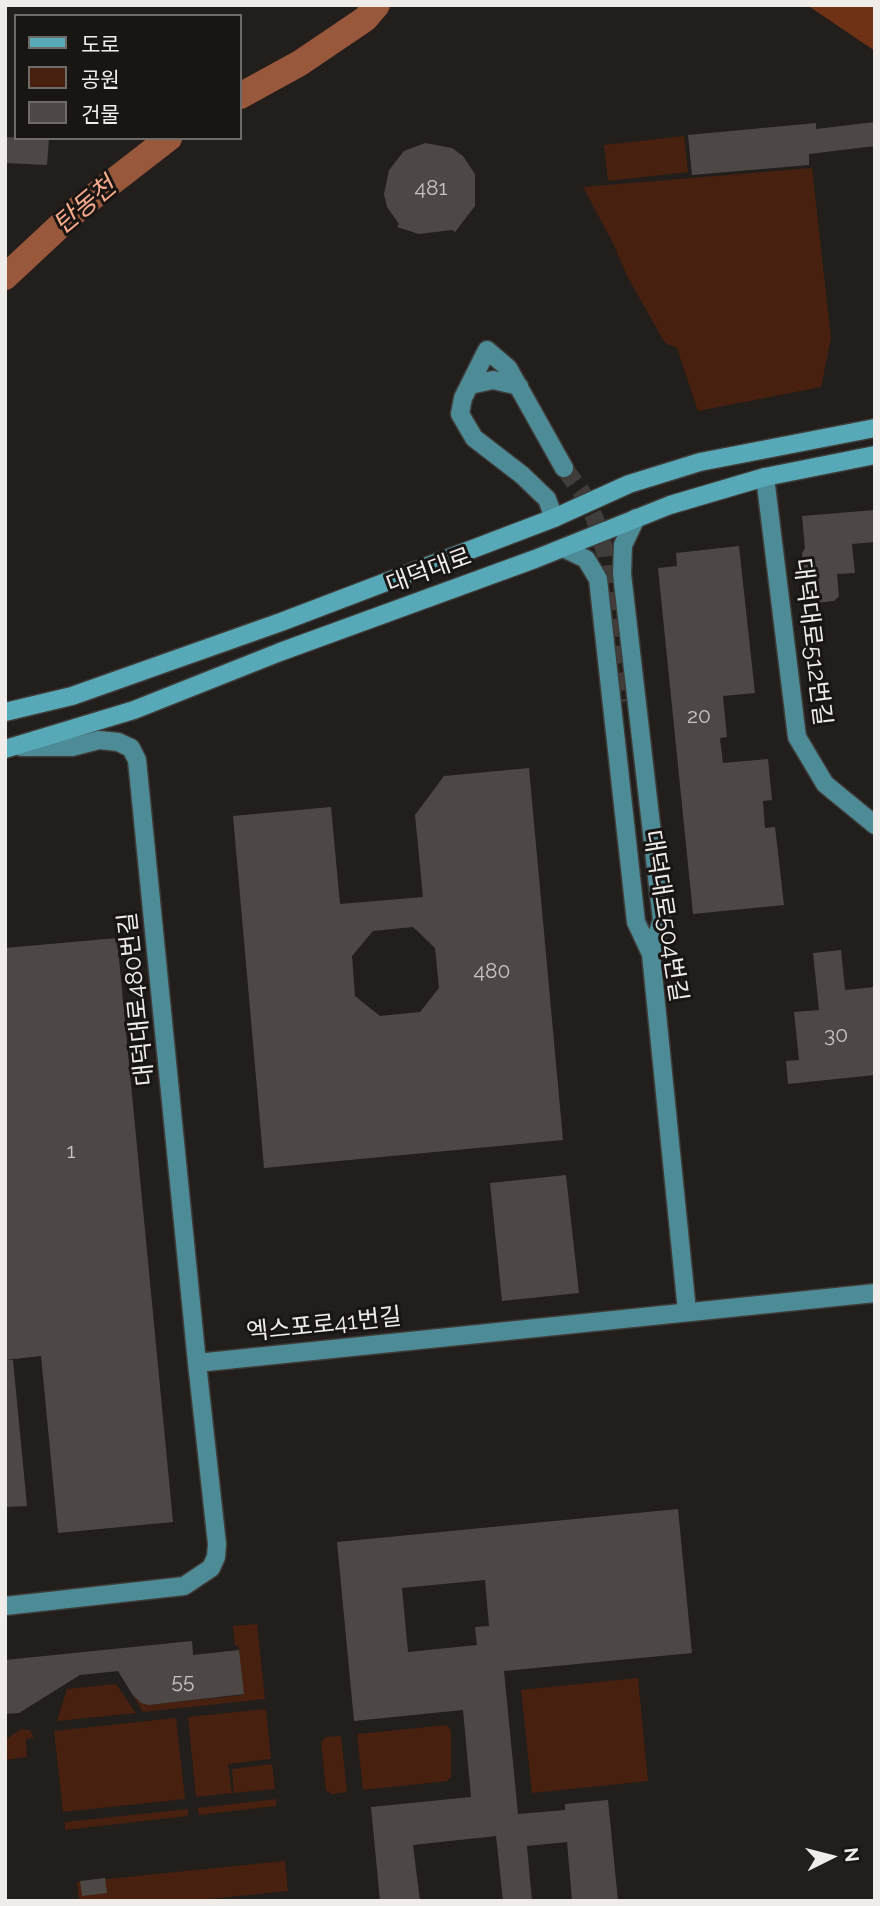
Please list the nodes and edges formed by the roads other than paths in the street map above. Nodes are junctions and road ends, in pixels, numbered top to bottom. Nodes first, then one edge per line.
1 (470, 385) junction
2 (519, 386) junction
3 (875, 428) edge
4 (875, 455) edge
5 (564, 468) tunnel mouth
6 (765, 477) junction
7 (554, 517) junction
8 (636, 518) junction
9 (563, 548) junction
10 (636, 685) junction
11 (616, 698) junction
12 (5, 712) edge
13 (11, 748) edge
14 (875, 825) edge
15 (651, 954) junction
16 (875, 1293) edge
17 (687, 1311) junction
18 (197, 1363) junction
19 (5, 1606) edge

1 - 2 street
1 - 2 street
1 - 7 street
2 - 5 street
3 - 7 main road, 대덕대로
4 - 6 main road, 대덕대로
6 - 8 main road, 대덕대로
6 - 14 street, 대덕대로512번길
7 - 12 main road, 대덕대로
8 - 9 main road, 대덕대로
8 - 10 street
9 - 11 street
9 - 13 main road, 대덕대로
10 - 11 street
10 - 15 street
11 - 15 street, 대덕대로504번길
13 - 18 street, 대덕대로480번길
15 - 17 street, 대덕대로504번길
16 - 17 street, 엑스포로41번길
17 - 18 street, 엑스포로41번길
18 - 19 street

